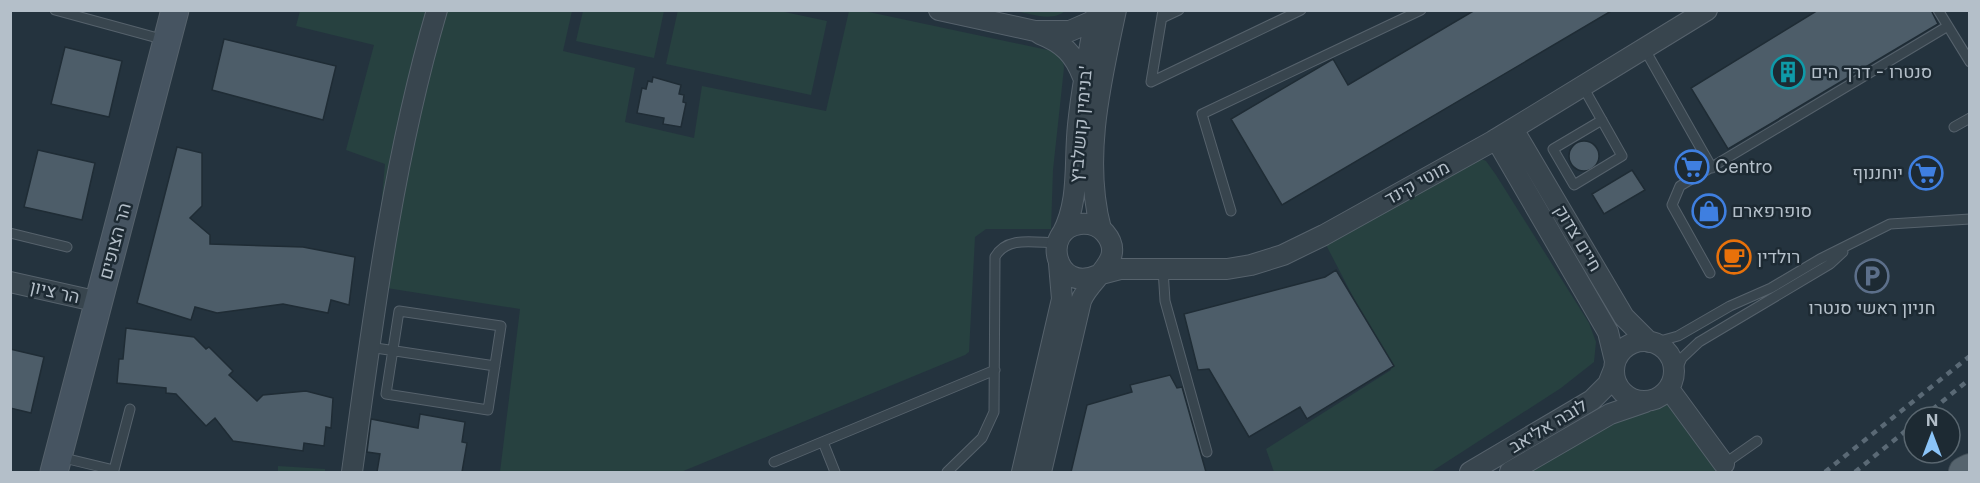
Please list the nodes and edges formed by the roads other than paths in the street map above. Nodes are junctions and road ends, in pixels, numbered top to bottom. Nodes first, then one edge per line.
1 (55, 10) edge
2 (175, 10) edge
3 (437, 10) edge
4 (939, 10) edge
5 (1116, 10) edge
6 (1179, 10) edge
7 (1301, 10) edge
8 (1421, 10) edge
9 (1707, 10) edge
10 (1938, 10) edge
11 (1163, 14) edge
12 (1096, 15) edge
13 (1948, 26) junction
14 (1035, 32) junction
15 (167, 40) junction
16 (1644, 48) junction
17 (1970, 62) edge
18 (1083, 77) junction
19 (1582, 85) junction
20 (1970, 118) edge
21 (1602, 120) junction
22 (1954, 127) dead end
23 (1513, 129) junction
24 (1496, 139) junction
25 (1712, 168) junction
26 (1231, 211) dead end
27 (1970, 219) edge
28 (1101, 229) junction
29 (10, 233) edge
30 (1060, 239) junction
31 (1852, 245) junction
32 (67, 247) dead end
33 (1059, 264) junction
34 (1163, 269) junction
35 (1710, 273) dead end
36 (1100, 274) junction
37 (10, 282) edge
38 (99, 302) junction
39 (1651, 342) junction
40 (369, 346) junction
41 (393, 350) junction
42 (1614, 365) junction
43 (495, 366) junction
44 (995, 370) junction
45 (1671, 383) junction
46 (1649, 401) junction
47 (130, 409) dead end
48 (1757, 441) dead end
49 (823, 442) junction
50 (1206, 452) dead end
51 (774, 462) dead end
52 (57, 464) edge
53 (1724, 464) joint
54 (352, 472) edge
55 (835, 472) edge
56 (947, 472) edge
57 (1022, 472) edge
58 (1041, 472) edge
59 (1470, 472) edge
60 (1510, 472) edge

1 - 15 lane
2 - 15 street, הר הצופים
3 - 40 street
4 - 14 street
5 - 28 street, בנימין קושלביץ'
6 - 11 lane
7 - 11 lane
8 - 26 lane
9 - 16 street, מוטי קינד
10 - 13 lane
12 - 14 street
12 - 18 street, בנימין קושלביץ'
13 - 17 lane
13 - 25 lane
14 - 18 street
15 - 38 street, הר הצופים
16 - 19 street, מוטי קינד
16 - 25 lane
18 - 30 street, בנימין קושלביץ'
19 - 21 lane
19 - 23 street, מוטי קינד
20 - 22 lane
21 - 21 lane
23 - 24 street, מוטי קינד
23 - 39 street, חיים צדוק
24 - 34 street, מוטי קינד
24 - 42 street, חיים צדוק
25 - 35 lane
27 - 31 lane
28 - 30 street
28 - 36 street
29 - 32 lane
30 - 33 street
30 - 44 lane
31 - 39 lane
31 - 45 lane
33 - 36 street
33 - 57 street
34 - 36 street, מוטי קינד
34 - 50 lane
36 - 58 street
37 - 38 street, הר ציון
38 - 52 street, הר הצופים
39 - 42 street
39 - 45 street
40 - 41 lane
40 - 54 street
41 - 43 lane
41 - 43 lane
41 - 43 lane
42 - 46 street
42 - 59 street, לובה אליאב
44 - 49 lane
44 - 56 lane
45 - 46 street
45 - 53 street
46 - 60 street, לובה אליאב
47 - 52 lane
48 - 53 lane
49 - 51 lane
49 - 55 lane

